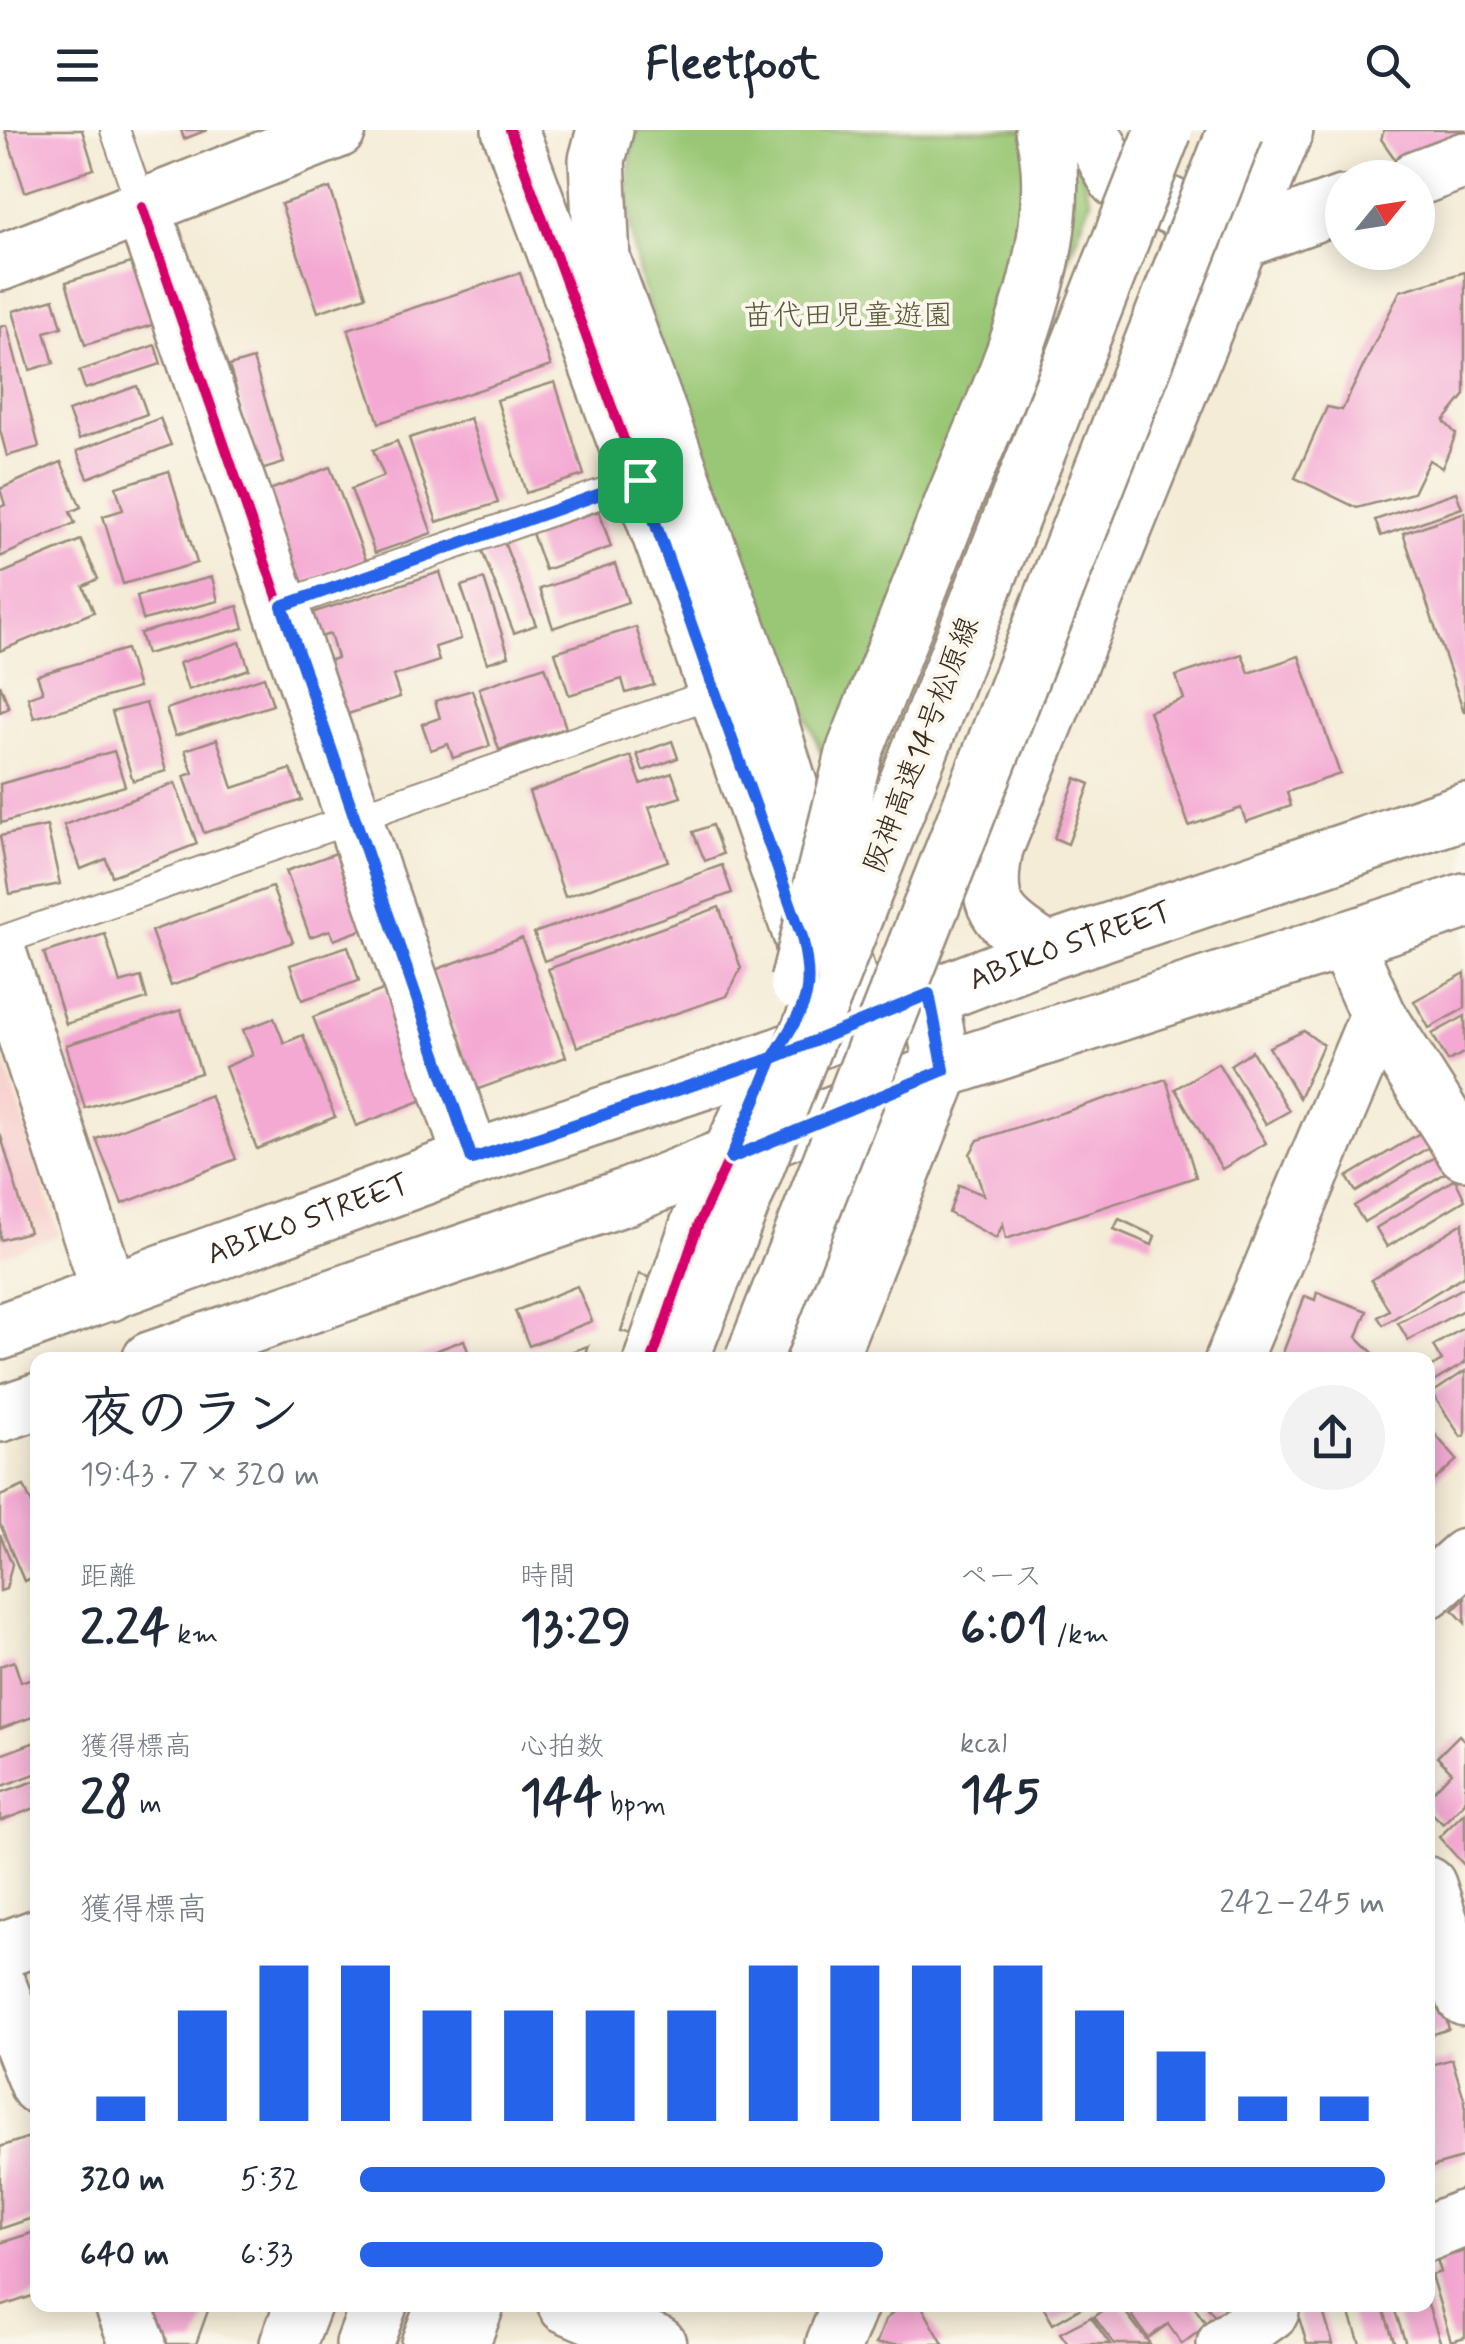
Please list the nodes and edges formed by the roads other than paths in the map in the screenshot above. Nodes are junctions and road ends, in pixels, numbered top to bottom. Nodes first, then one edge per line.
1 (116, 130) edge
2 (338, 130) edge
3 (510, 130) edge
4 (605, 130) edge
5 (1043, 130) edge
6 (1090, 130) edge
7 (1136, 130) edge
8 (1164, 130) edge
9 (1236, 130) edge
10 (1285, 130) edge
11 (1465, 160) edge
12 (1435, 171) edge
13 (1117, 180) junction
14 (142, 207) junction
15 (1325, 210) edge
16 (1242, 240) junction
17 (0, 263) edge
18 (640, 480) junction
19 (282, 606) junction
20 (738, 687) junction
21 (1465, 811) edge
22 (355, 817) junction
23 (1465, 901) edge
24 (0, 941) edge
25 (1346, 943) junction
26 (1048, 952) junction
27 (0, 958) edge
28 (929, 994) junction
29 (1378, 1015) junction
30 (862, 1022) junction
31 (773, 1058) junction
32 (944, 1070) junction
33 (893, 1092) junction
34 (1465, 1152) edge
35 (472, 1159) junction
36 (739, 1173) junction
37 (110, 1293) junction
38 (0, 1332) edge
39 (175, 1352) edge
40 (655, 1352) edge
41 (683, 1352) edge
42 (756, 1352) edge
43 (802, 1352) edge
44 (831, 1352) edge
45 (1236, 1352) edge
46 (30, 1403) edge
47 (0, 1414) edge
48 (1465, 1557) edge
49 (1435, 1584) edge
50 (30, 1940) edge
51 (0, 1950) edge
52 (0, 1990) edge
53 (30, 2066) edge
54 (1465, 2218) edge
55 (1435, 2229) edge
56 (126, 2312) edge
57 (275, 2312) edge
58 (301, 2312) edge
59 (377, 2312) edge
60 (441, 2312) edge
61 (473, 2312) edge
62 (583, 2312) edge
63 (847, 2312) edge
64 (1274, 2320) edge
65 (138, 2344) edge
66 (263, 2344) edge
67 (288, 2344) edge
68 (364, 2344) edge
69 (429, 2344) edge
70 (461, 2344) edge
71 (658, 2344) edge
72 (834, 2344) edge
73 (1225, 2344) edge

1 - 14 lane
2 - 14 main road
3 - 18 main road
4 - 20 main road
5 - 36 main road, bridge
6 - 13 main road
7 - 13 main road
8 - 36 main road, 阪神高速14号松原線, bridge
9 - 42 main road, bridge
10 - 16 main road
11 - 12 main road
13 - 16 main road
14 - 17 main road
14 - 19 main road
15 - 16 main road
16 - 26 main road
18 - 19 lane
18 - 20 main road
19 - 22 main road
20 - 22 lane
20 - 30 main road
20 - 31 main road
21 - 26 main road, ABIKO STREET
22 - 24 lane
22 - 35 main road
23 - 25 main road
25 - 29 main road
25 - 32 main road
26 - 28 main road, ABIKO STREET
27 - 37 main road
28 - 30 main road, ABIKO STREET
28 - 32 main road
29 - 34 main road
29 - 45 main road
30 - 31 main road, ABIKO STREET
31 - 35 main road, ABIKO STREET
31 - 36 main road
32 - 33 main road
32 - 44 main road
33 - 36 main road
33 - 43 main road
35 - 37 main road, ABIKO STREET
36 - 39 main road
36 - 40 main road
36 - 41 main road, 阪神高速14号松原線, bridge
37 - 38 main road, ABIKO STREET
46 - 47 main road
48 - 49 main road
50 - 51 main road
52 - 53 main road
54 - 55 main road
56 - 65 main road
57 - 66 main road
58 - 67 main road
59 - 68 main road
60 - 69 main road
61 - 70 main road
62 - 71 main road
63 - 72 main road
64 - 73 main road

